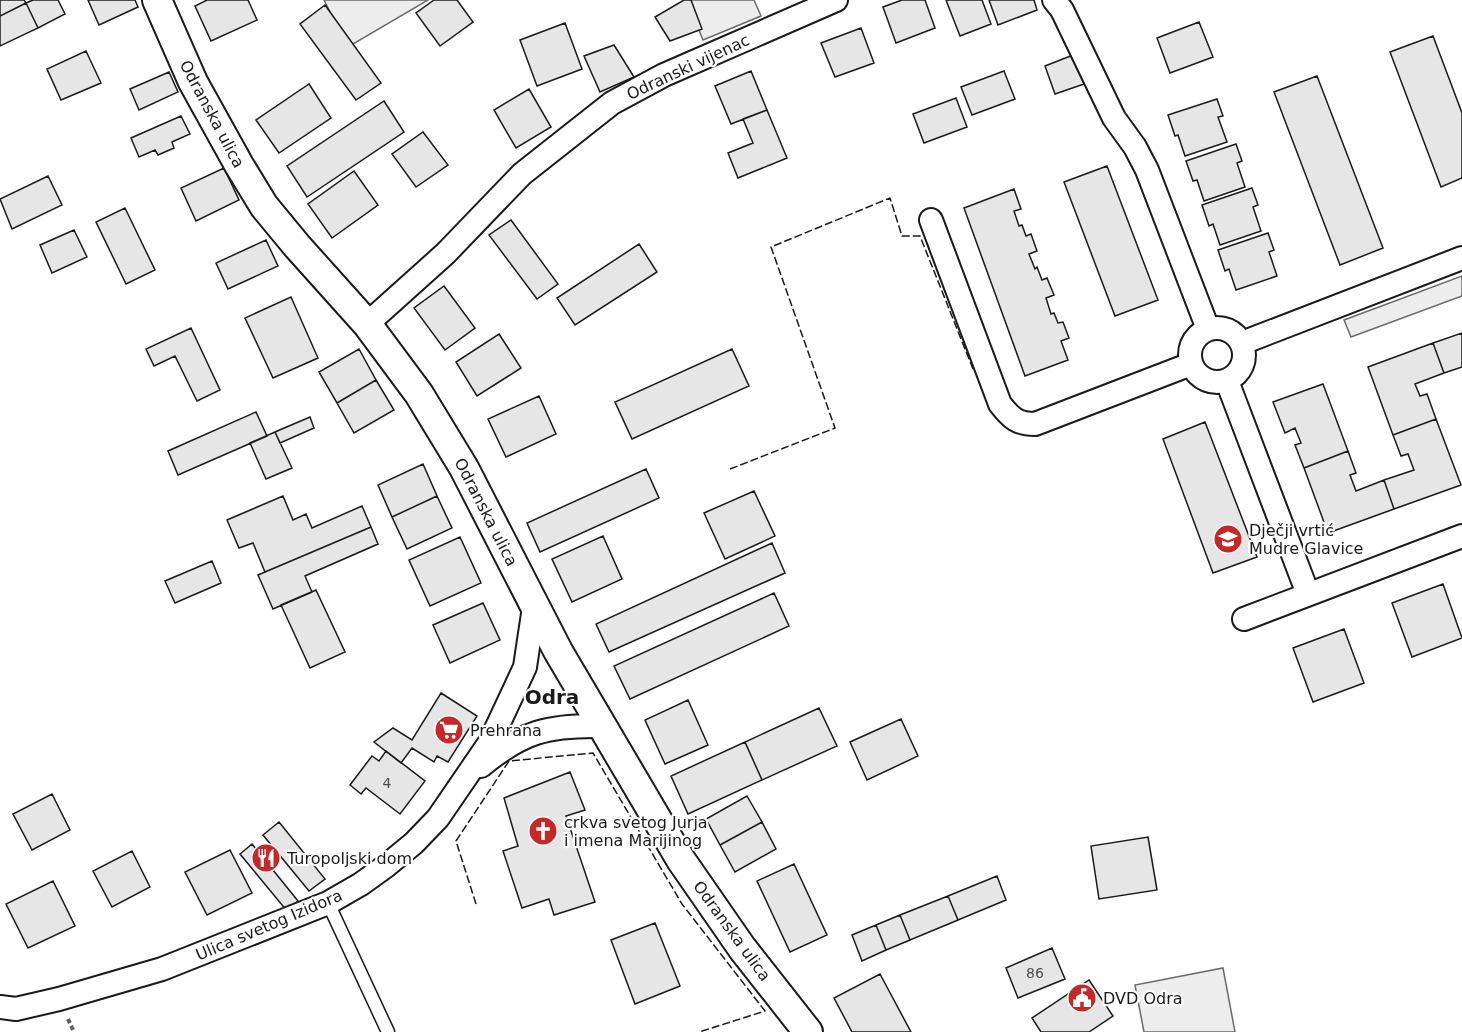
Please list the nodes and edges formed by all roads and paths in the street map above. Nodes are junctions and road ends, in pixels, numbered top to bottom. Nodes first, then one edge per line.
1 (157, 0) edge
2 (836, 0) edge
3 (1054, 0) edge
4 (931, 220) dead end
5 (1462, 258) edge
6 (367, 324) junction
7 (1208, 329) junction
8 (1242, 343) junction
9 (1191, 364) junction
10 (1227, 381) junction
11 (1462, 536) edge
12 (1308, 594) junction
13 (534, 607) junction
14 (1244, 619) dead end
15 (601, 726) junction
16 (468, 776) junction
17 (328, 903) junction
18 (5, 1012) edge
19 (388, 1032) edge
20 (808, 1032) edge

1 - 6 street, Odranska ulica
2 - 6 street, Odranski vijenac
3 - 7 street
4 - 9 street
5 - 8 street
6 - 13 street, Odranska ulica
7 - 8 street
7 - 9 street
8 - 10 street
9 - 10 street
10 - 12 street
11 - 12 street
12 - 14 street
13 - 15 street, Odranska ulica
13 - 16 street, Ulica svetog Izidora
15 - 16 street
15 - 20 street, Odranska ulica
16 - 17 street, Ulica svetog Izidora
17 - 18 street, Ulica svetog Izidora
17 - 19 lane

